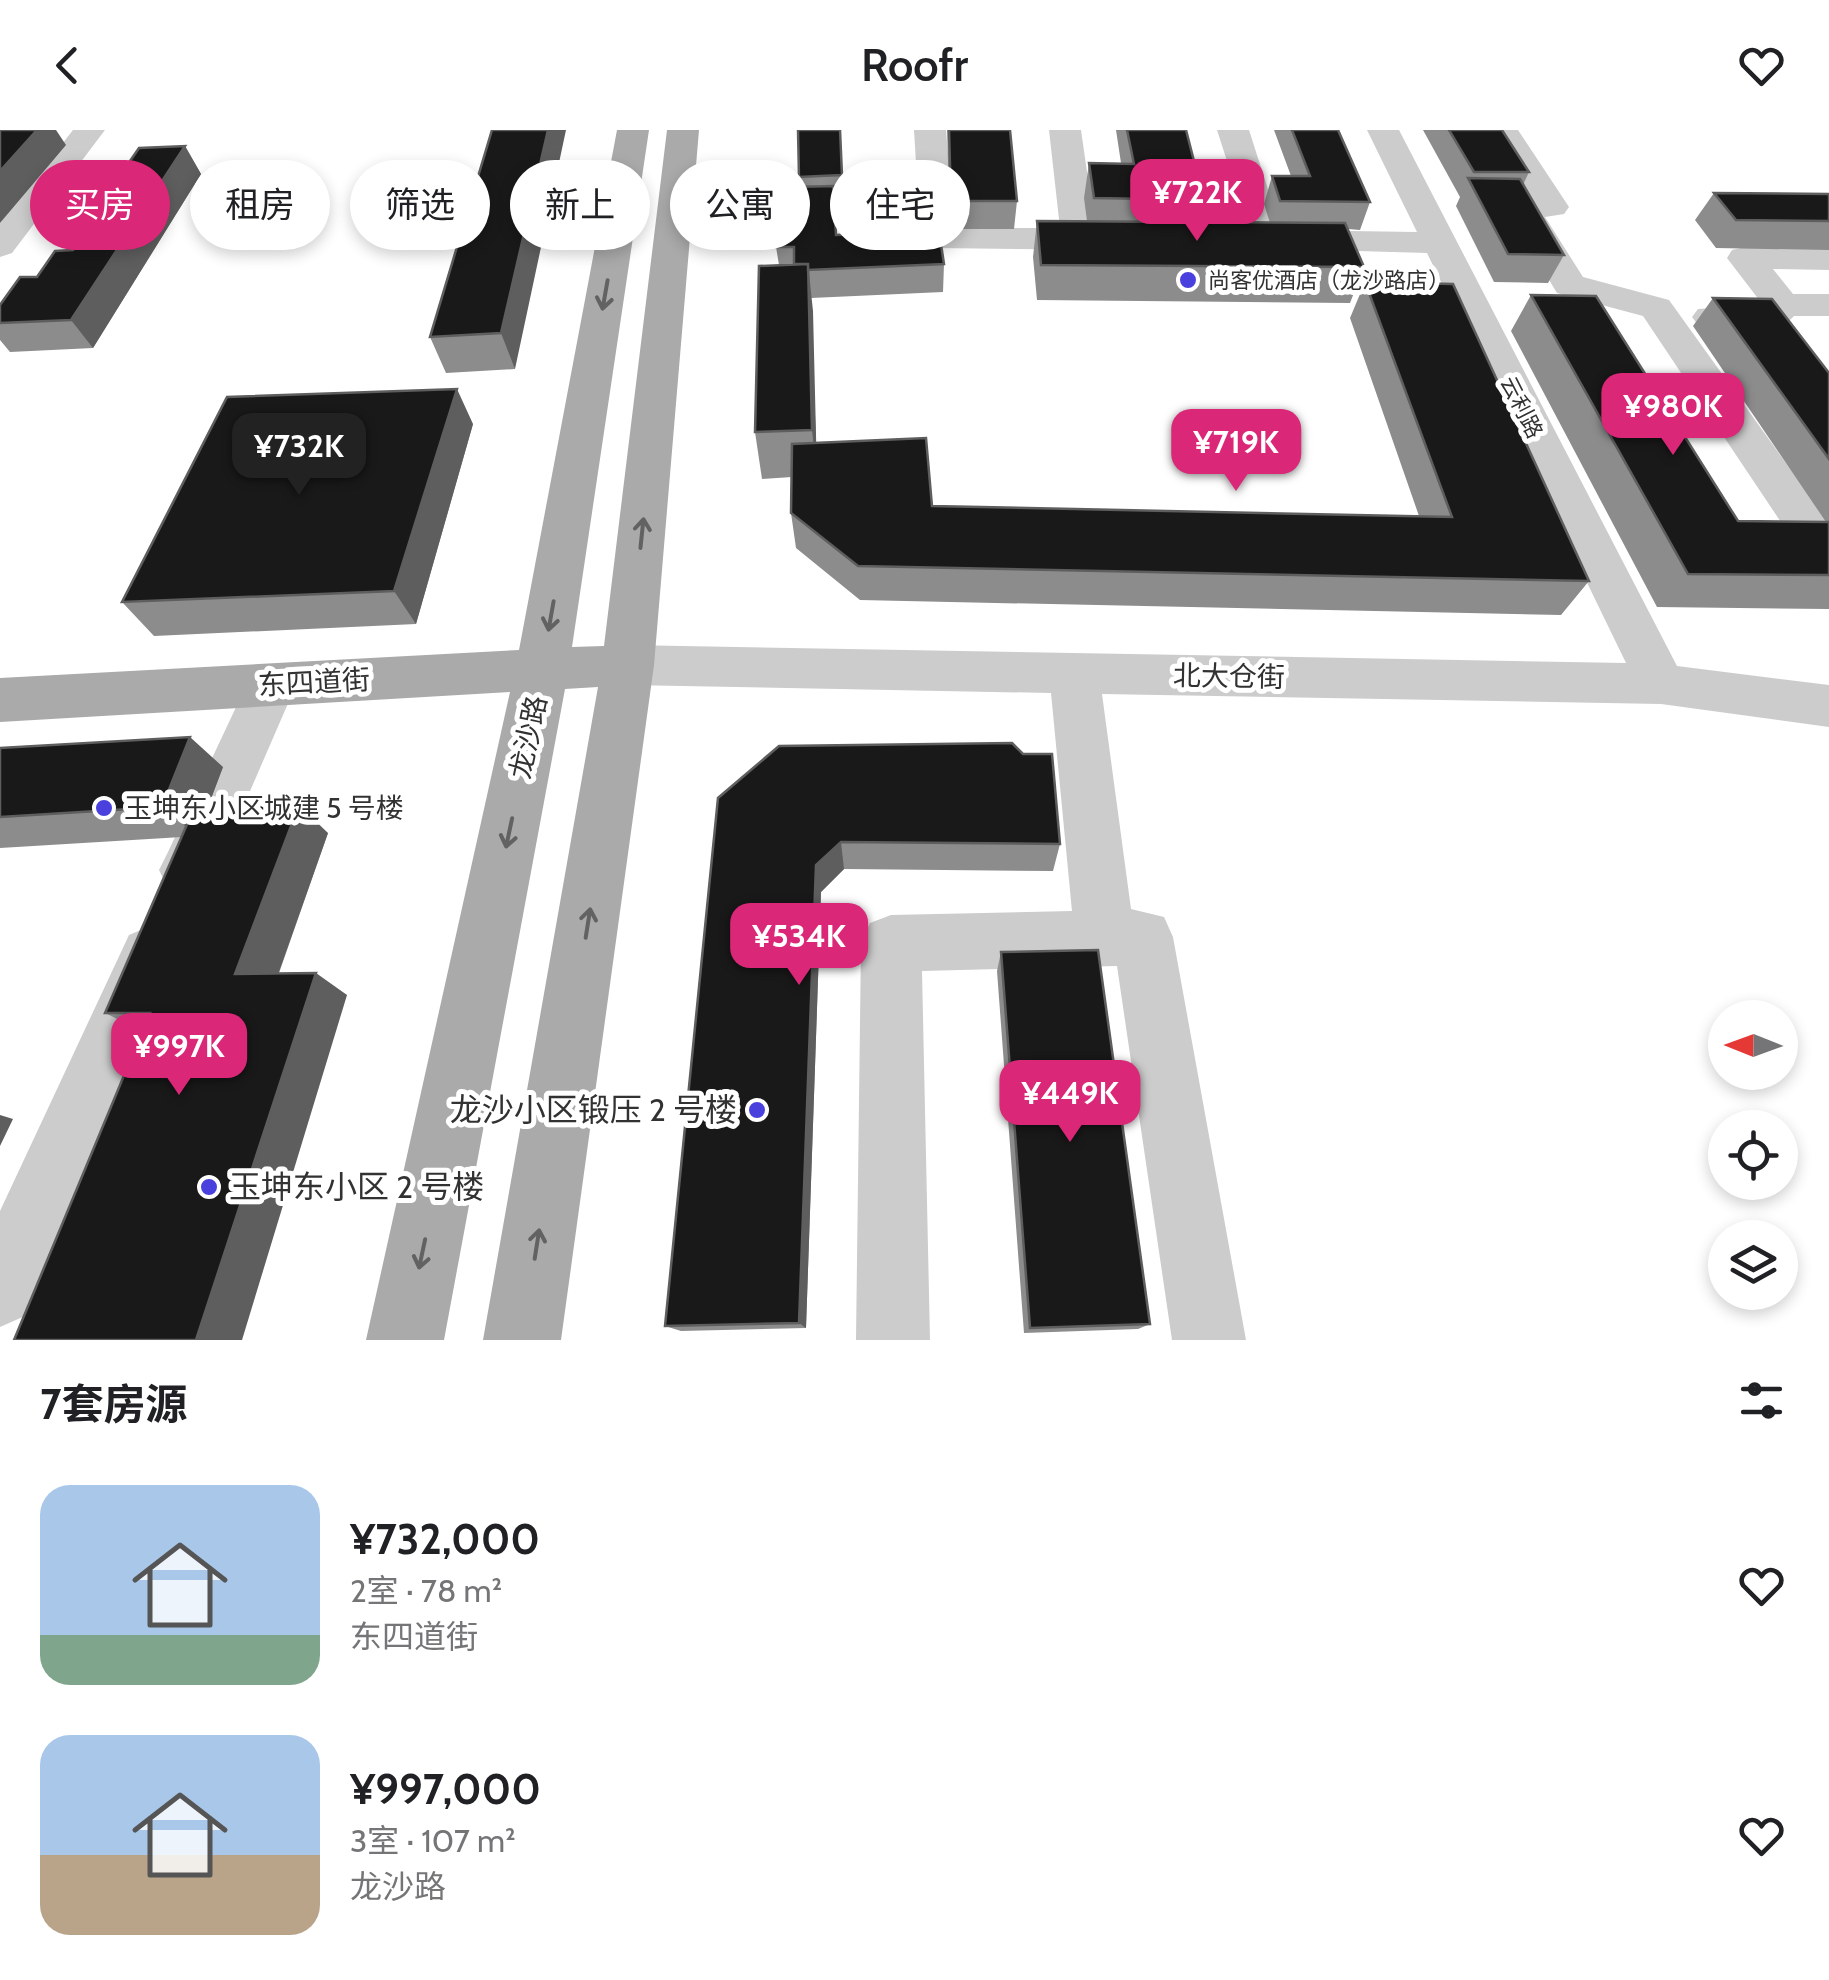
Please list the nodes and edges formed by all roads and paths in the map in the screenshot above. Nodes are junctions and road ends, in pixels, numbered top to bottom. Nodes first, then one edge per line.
1 (90, 130) edge
2 (633, 130) edge
3 (683, 130) edge
4 (930, 130) edge
5 (1066, 130) edge
6 (1232, 130) edge
7 (1383, 130) edge
8 (1502, 130) edge
9 (680, 160) edge
10 (932, 160) edge
11 (970, 238) edge
12 (1079, 239) junction
13 (1135, 240) edge
14 (1229, 241) edge
15 (1267, 241) junction
16 (1440, 243) junction
17 (0, 246) edge
18 (671, 250) edge
19 (1829, 259) edge
20 (1829, 306) edge
21 (1662, 317) junction
22 (1775, 323) junction
23 (1826, 548) edge
24 (628, 665) junction
25 (542, 669) junction
26 (1074, 673) junction
27 (271, 684) junction
28 (1661, 684) junction
29 (0, 700) edge
30 (1829, 706) edge
31 (1105, 938) junction
32 (0, 1291) edge
33 (404, 1340) edge
34 (522, 1340) edge
35 (893, 1340) edge
36 (1209, 1340) edge

1 - 17 street
2 -> 25 main road, 龙沙路
3 - 9 main road
4 - 10 street
5 - 12 street
6 - 15 street
7 - 16 street, 云利路
8 - 21 street
11 - 12 street
12 - 13 street
14 - 15 street
15 - 16 street
16 - 28 street, 云利路
24 -> 18 main road
19 - 22 street
20 - 22 street
21 - 22 street
21 - 23 street
24 - 25 main road, 东四道街
24 - 26 street, 北大仓街
34 -> 24 main road
25 - 27 main road, 东四道街
25 -> 33 main road, 龙沙路
26 - 28 street, 北大仓街
26 - 31 street
27 - 29 main road, 东四道街
27 - 32 street
28 - 30 street, 北大仓街
31 - 35 street
31 - 36 street

